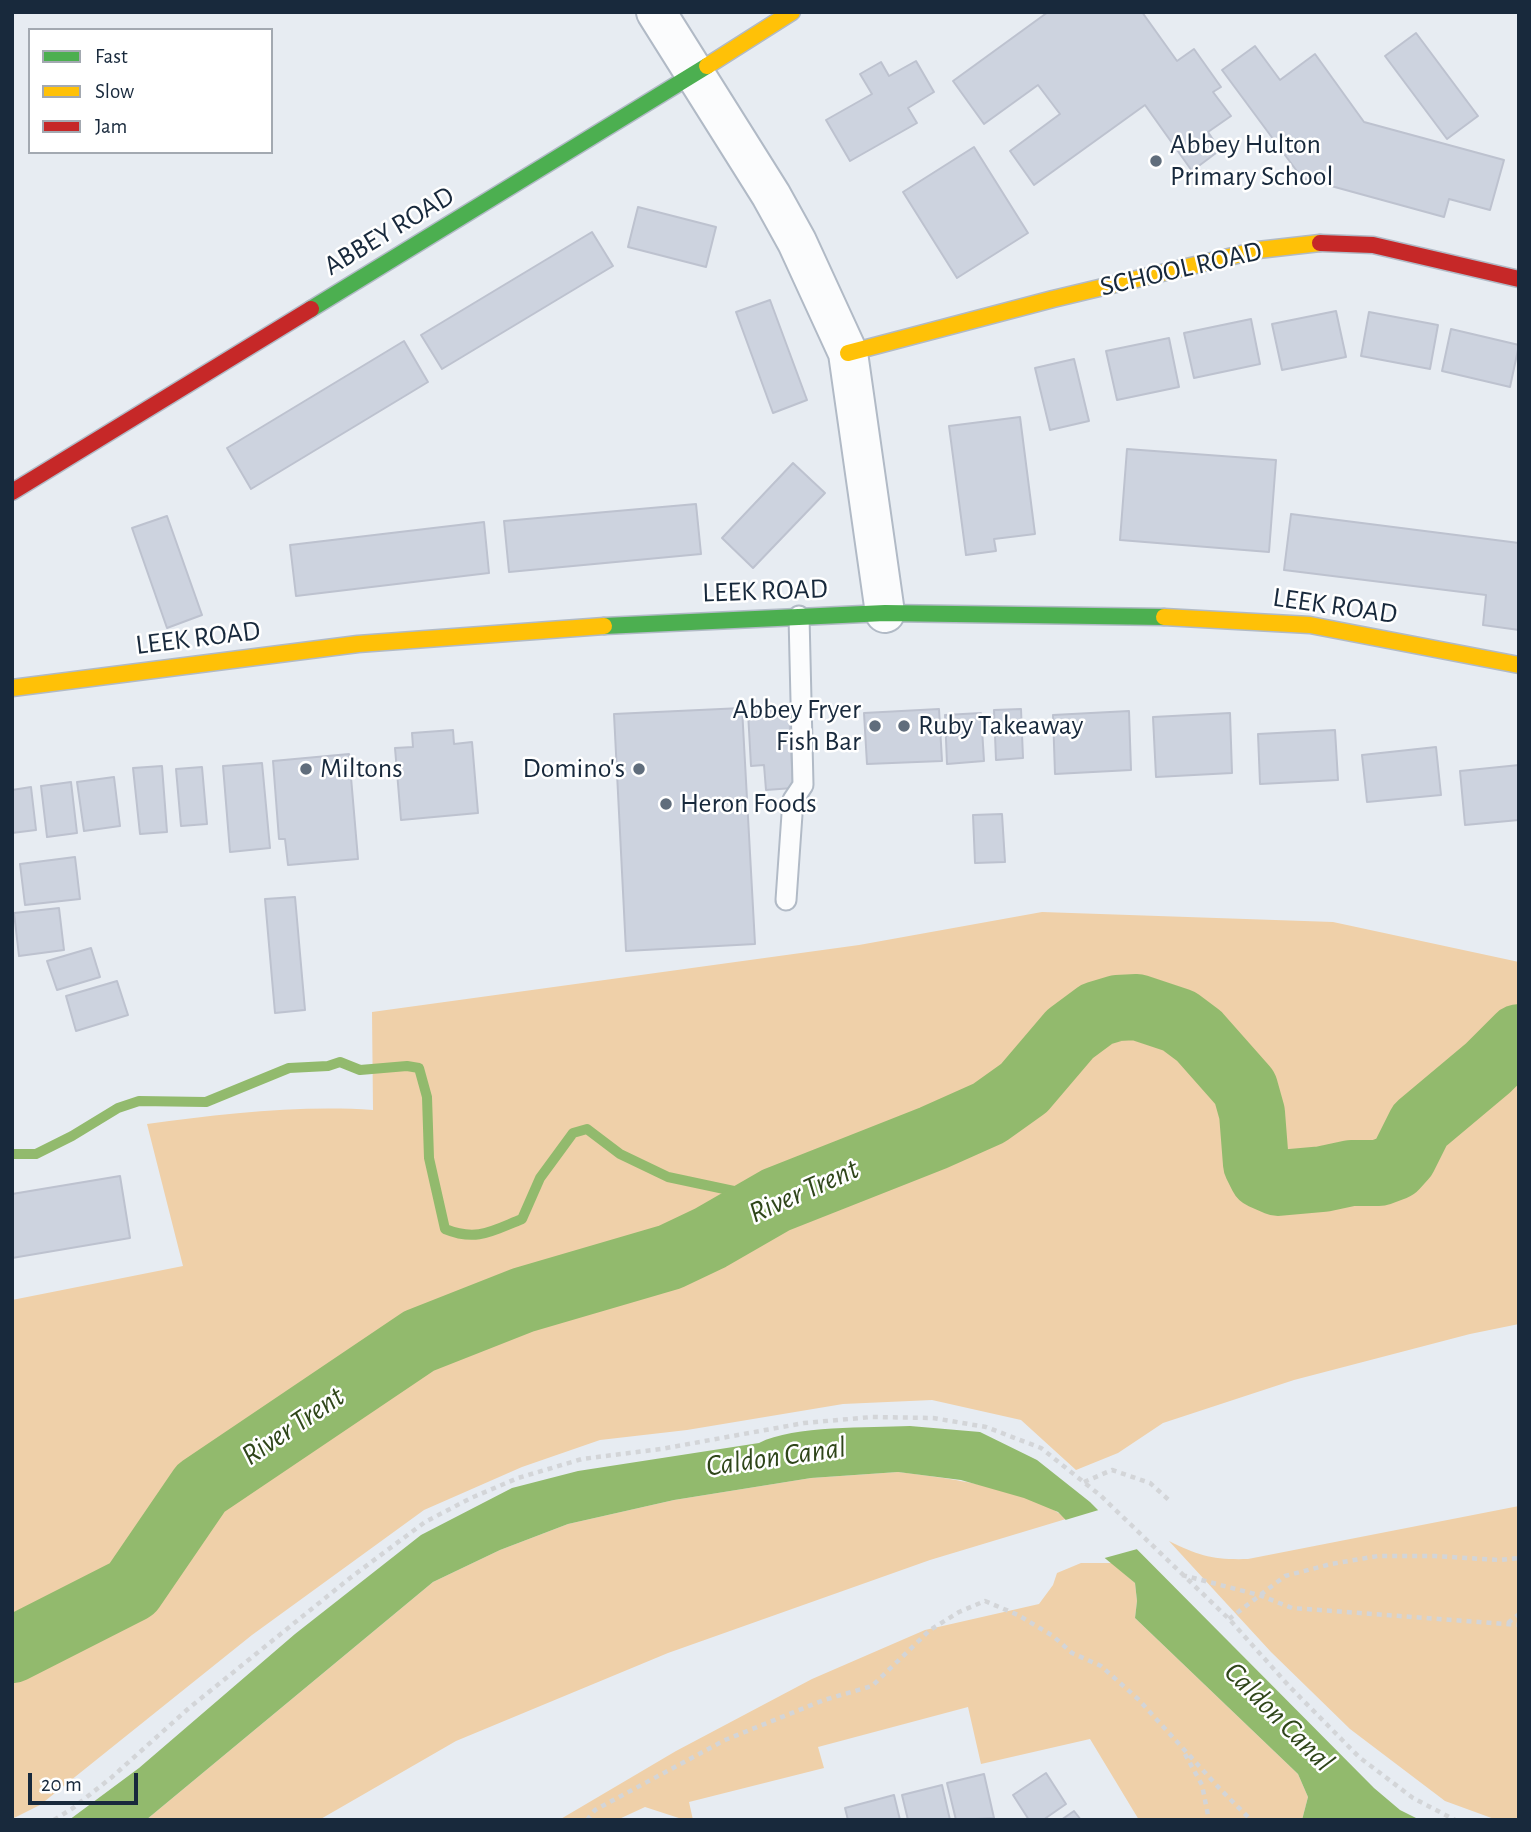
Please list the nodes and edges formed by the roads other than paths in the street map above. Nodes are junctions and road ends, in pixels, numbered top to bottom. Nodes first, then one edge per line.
1 (656, 12) edge
2 (792, 12) edge
3 (694, 75) junction
4 (1519, 279) edge
5 (848, 353) junction
6 (12, 492) edge
7 (885, 613) junction
8 (799, 616) junction
9 (1519, 665) edge
10 (12, 688) edge
11 (786, 900) dead end

1 - 3 street
2 - 3 street, ABBEY ROAD
3 - 5 street
3 - 6 street, ABBEY ROAD
4 - 5 street, SCHOOL ROAD
5 - 7 street
7 - 8 street, LEEK ROAD
7 - 9 street, LEEK ROAD
8 - 10 street, LEEK ROAD
8 - 11 lane

